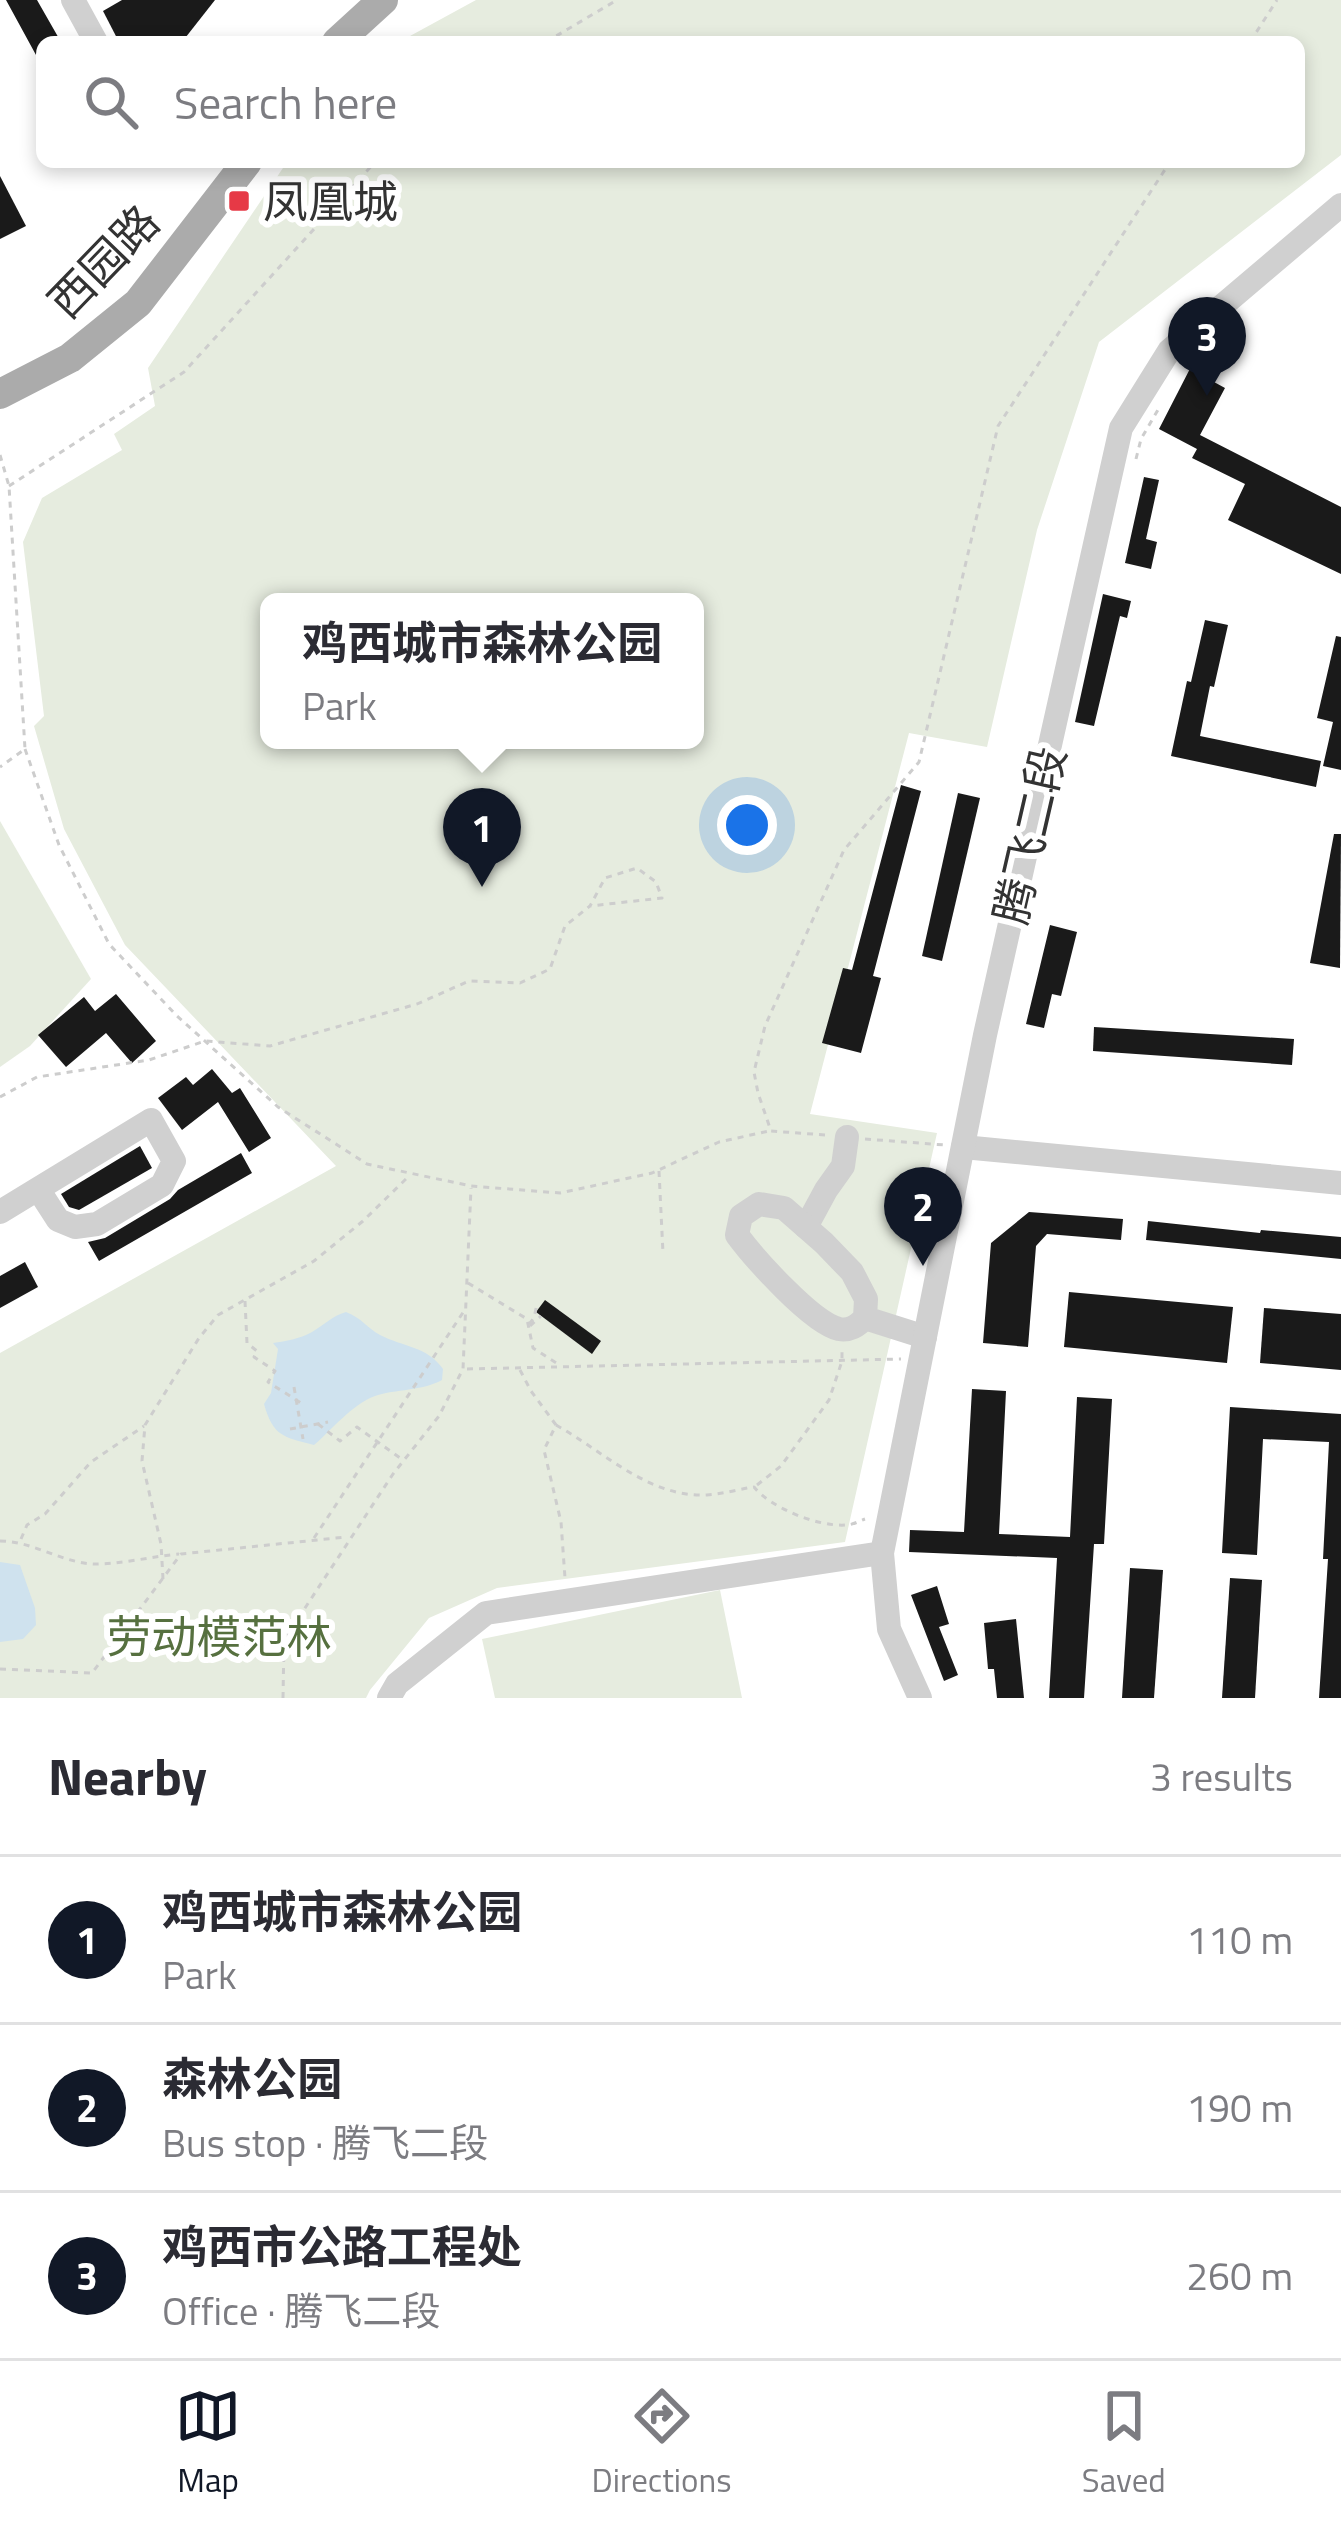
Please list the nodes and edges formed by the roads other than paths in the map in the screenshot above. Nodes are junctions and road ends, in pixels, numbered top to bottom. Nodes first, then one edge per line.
1 (73, 0) edge
2 (383, 0) edge
3 (93, 36) edge
4 (344, 36) edge
5 (242, 168) edge
6 (1341, 206) edge
7 (0, 394) edge
8 (847, 1137) road end
9 (963, 1147) junction
10 (1341, 1183) edge
11 (38, 1189) junction
12 (0, 1212) edge
13 (806, 1227) junction
14 (853, 1324) junction
15 (923, 1348) junction
16 (882, 1553) junction
17 (389, 1698) edge
18 (920, 1698) edge

1 - 3 street
2 - 4 main road
5 - 7 main road, 西园路
6 - 9 street, 腾飞二段
8 - 13 street
9 - 10 street
9 - 15 street, 腾飞二段
11 - 11 street
11 - 12 street
13 - 14 street
13 - 14 street
14 - 15 street
15 - 16 street, 腾飞二段
16 - 17 street
16 - 18 street, 腾飞二段

